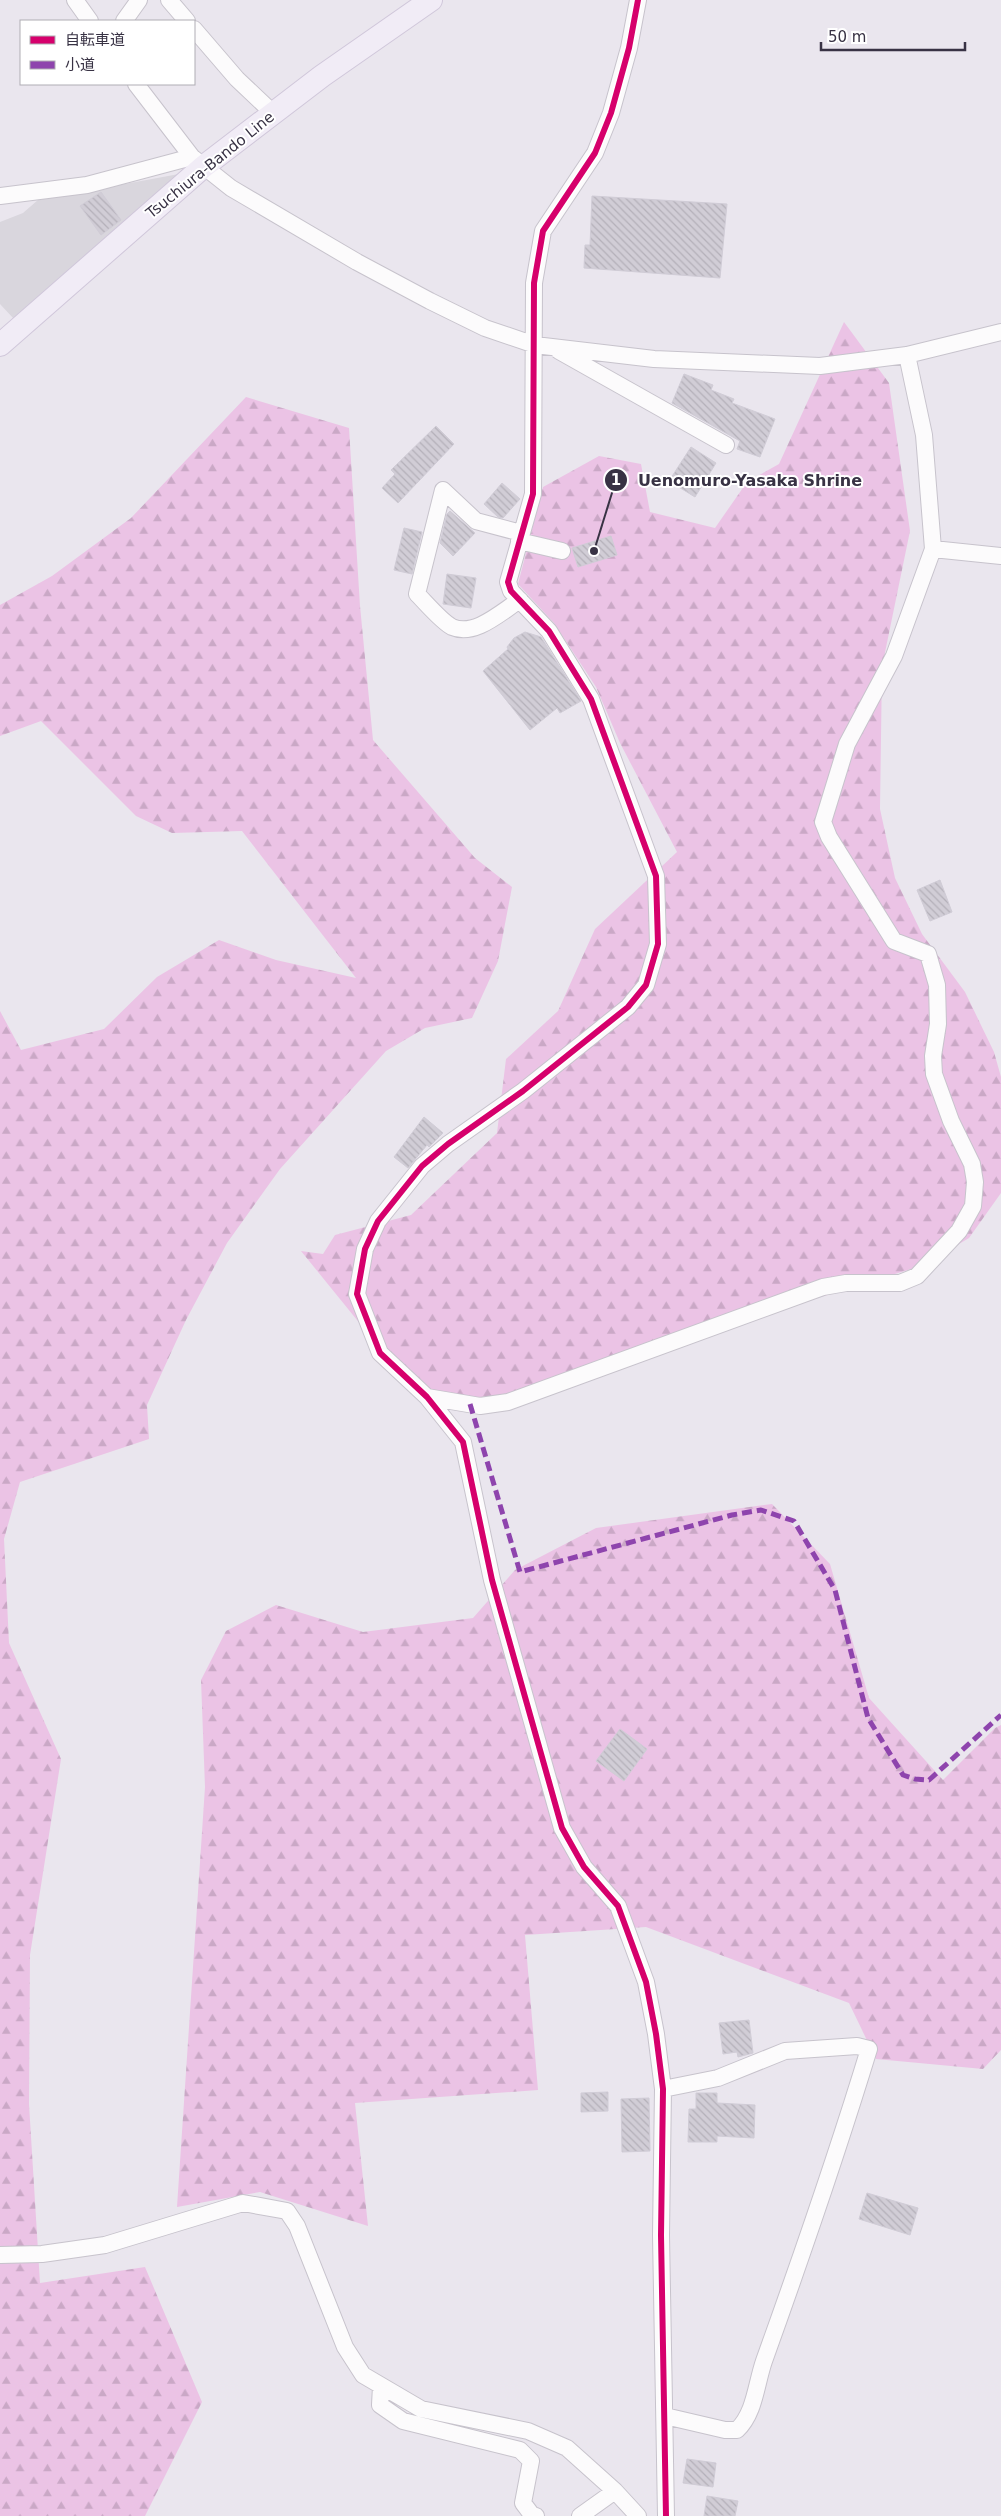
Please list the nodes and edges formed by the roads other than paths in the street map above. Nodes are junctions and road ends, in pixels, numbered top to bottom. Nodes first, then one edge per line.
1 (75, 0) edge
2 (138, 0) edge
3 (169, 0) edge
4 (431, 0) edge
5 (638, 0) edge
6 (89, 20) edge
7 (125, 20) edge
8 (186, 20) edge
9 (195, 30) edge
10 (137, 85) edge
11 (273, 113) junction
12 (198, 162) junction
13 (0, 196) edge
14 (1001, 332) edge
15 (0, 345) edge
16 (535, 345) junction
17 (553, 347) junction
18 (906, 355) junction
19 (726, 445) dead end
20 (520, 537) junction
21 (933, 549) junction
22 (562, 551) dead end
23 (1001, 556) edge
24 (520, 600) junction
25 (427, 1397) junction
26 (663, 2089) junction
27 (0, 2255) edge
28 (381, 2386) junction
29 (665, 2416) junction
30 (615, 2491) junction
31 (536, 2516) edge
32 (580, 2516) edge
33 (638, 2516) edge
34 (666, 2516) edge

1 - 6 street
2 - 7 street
3 - 8 street
4 - 11 main road, Tsuchiura-Bando Line
5 - 16 street
9 - 11 street
10 - 12 street
11 - 12 main road, Tsuchiura-Bando Line
12 - 13 street
12 - 15 main road, Tsuchiura-Bando Line
12 - 16 street
14 - 18 street
16 - 17 street
16 - 20 street
17 - 18 street
17 - 19 street
18 - 21 street
20 - 22 street
20 - 24 street
20 - 24 street
21 - 23 street
21 - 25 street
24 - 25 street
25 - 26 street
26 - 29 street
26 - 29 street
27 - 28 street
28 - 30 street
28 - 31 street
29 - 34 street
30 - 32 street
30 - 33 street

